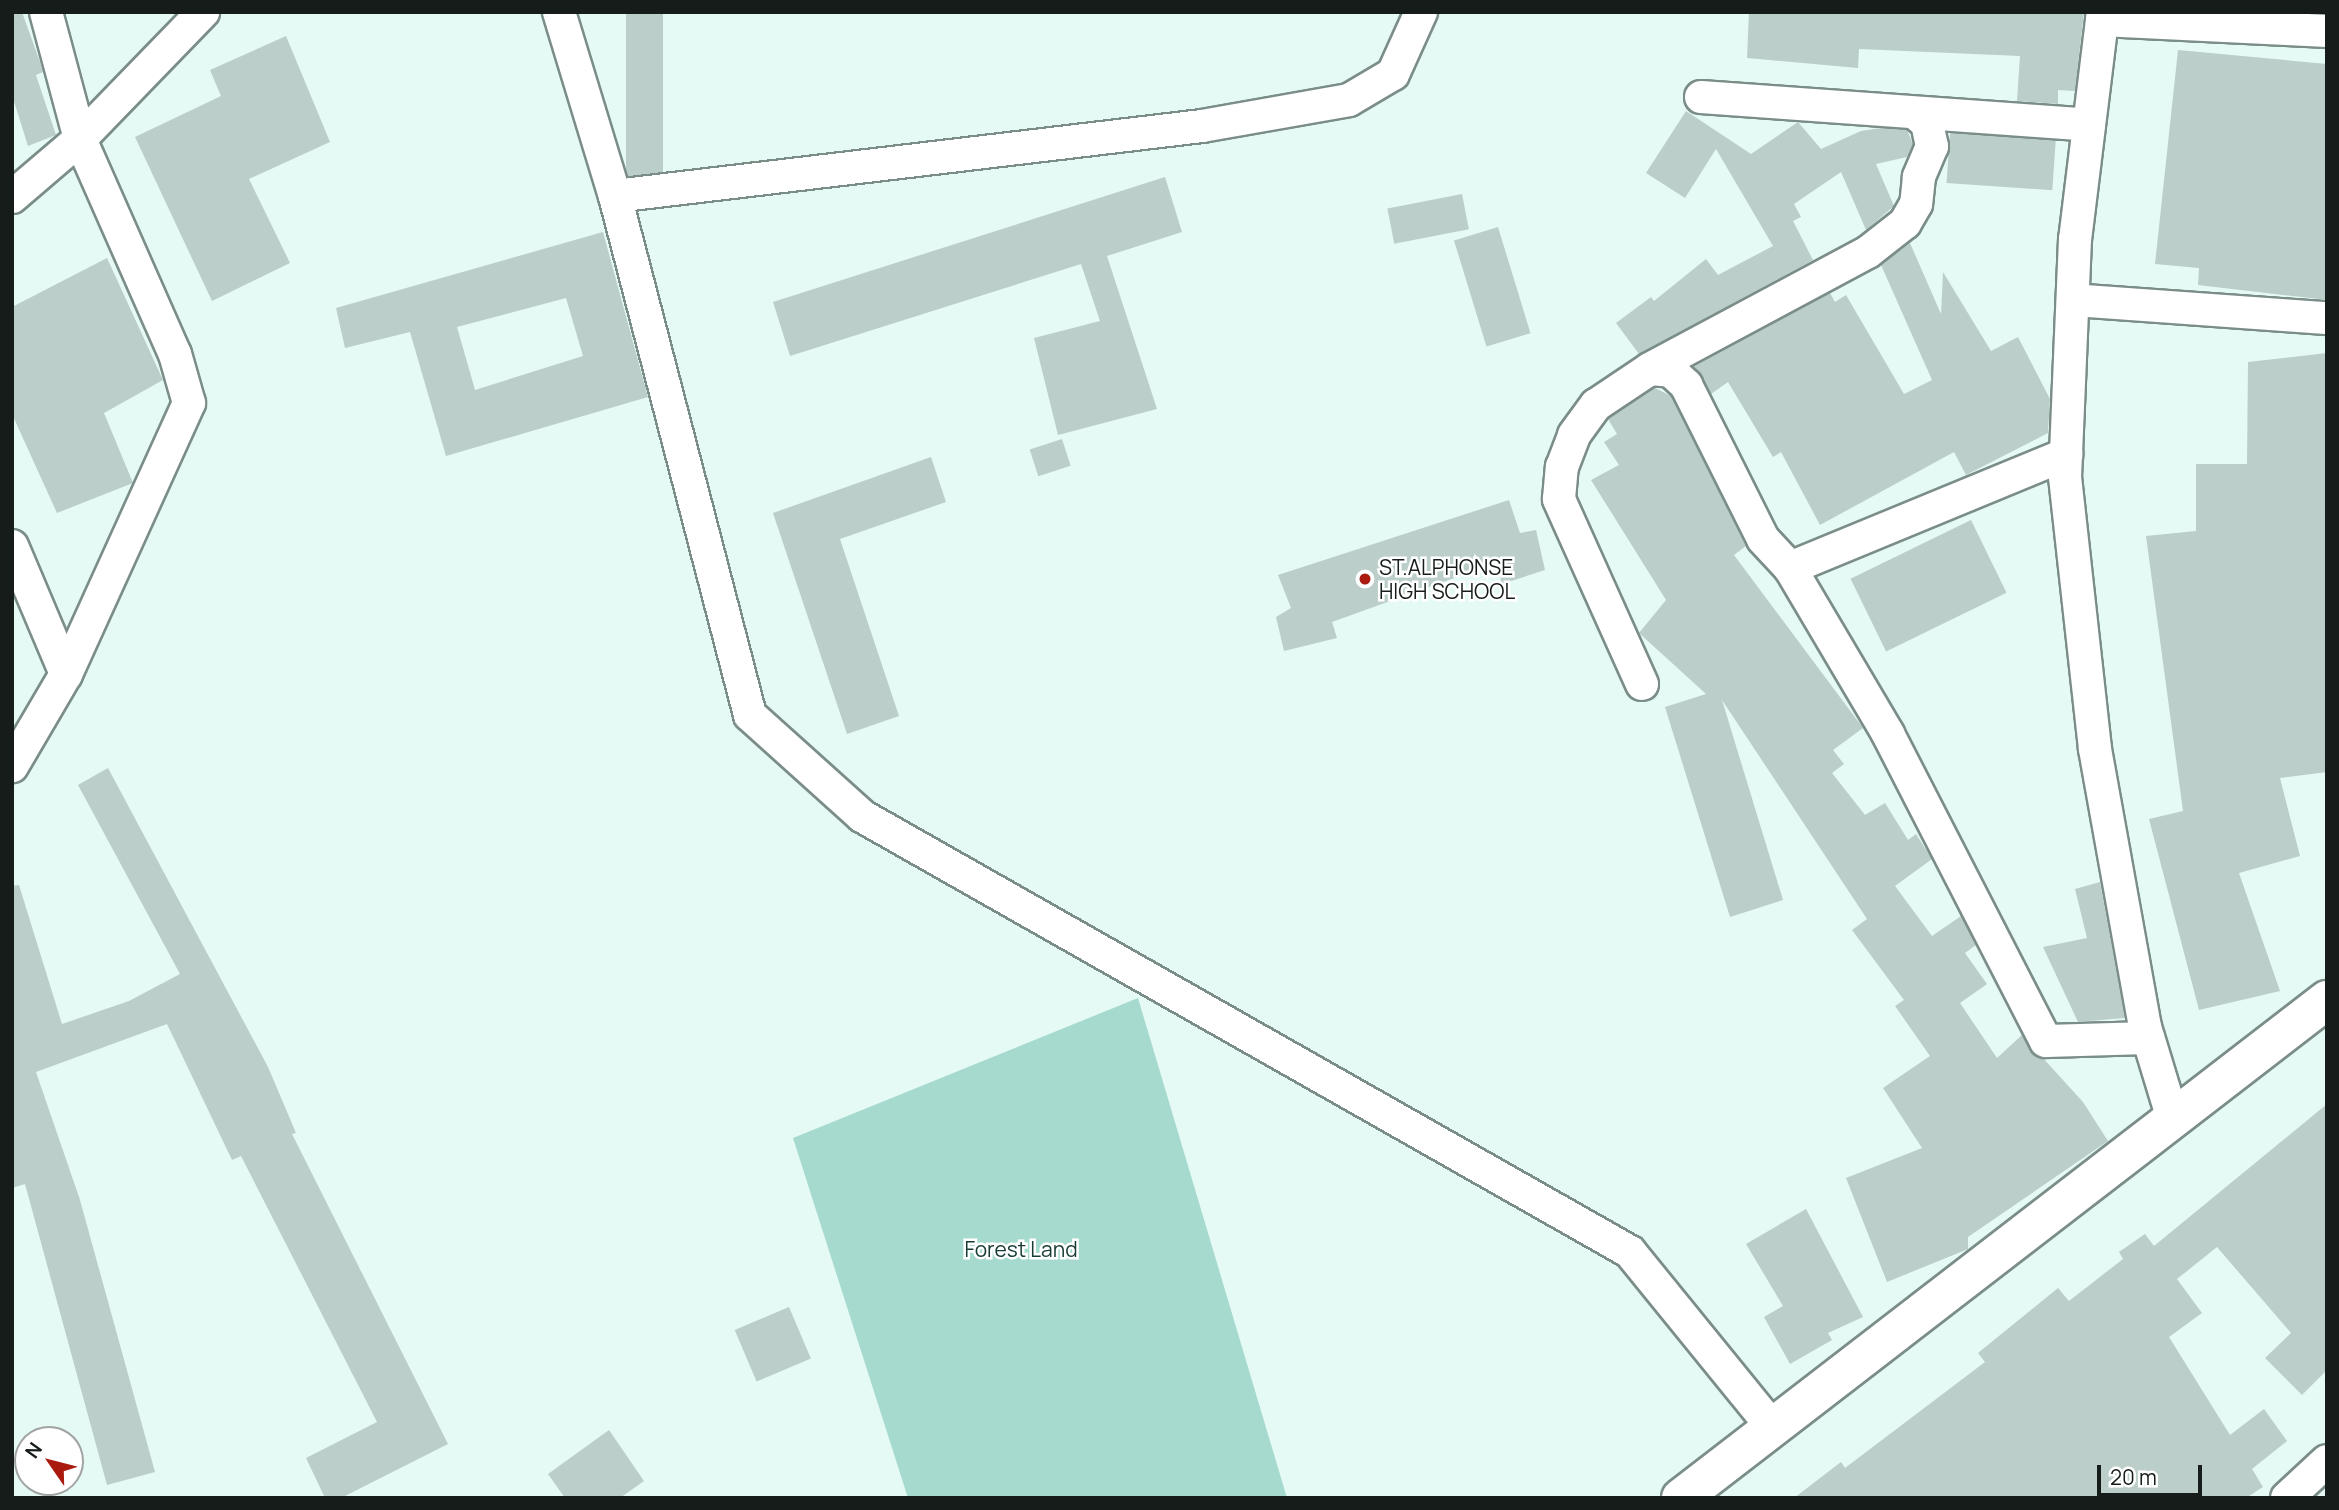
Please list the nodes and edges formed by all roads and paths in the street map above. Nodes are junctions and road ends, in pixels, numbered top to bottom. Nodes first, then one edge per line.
1 (46, 12) edge
2 (203, 12) edge
3 (559, 12) edge
4 (1422, 12) edge
5 (2102, 16) edge
6 (2327, 31) edge
7 (1701, 97) dead end
8 (1915, 113) junction
9 (2089, 125) junction
10 (80, 139) junction
11 (615, 195) junction
12 (12, 197) edge
13 (2073, 300) junction
14 (2327, 318) edge
15 (1650, 369) junction
16 (2066, 454) junction
17 (12, 545) edge
18 (1790, 568) junction
19 (66, 674) junction
20 (1642, 684) dead end
21 (12, 766) edge
22 (2327, 1000) edge
23 (2148, 1038) junction
24 (2173, 1119) junction
25 (1773, 1428) junction
26 (2327, 1461) edge
27 (1682, 1498) edge
28 (2287, 1498) edge

1 - 10 street
2 - 10 street
3 - 11 street
4 - 11 street
5 - 6 street
5 - 9 street
7 - 8 street
8 - 9 street
8 - 15 street
9 - 13 street
10 - 12 street
10 - 19 street
11 - 25 street
13 - 14 street
13 - 16 street
15 - 18 street
15 - 20 street
16 - 18 street
16 - 23 street
17 - 19 street
18 - 23 street
19 - 21 street
22 - 24 street
23 - 24 street
24 - 25 street
25 - 27 street
26 - 28 street

